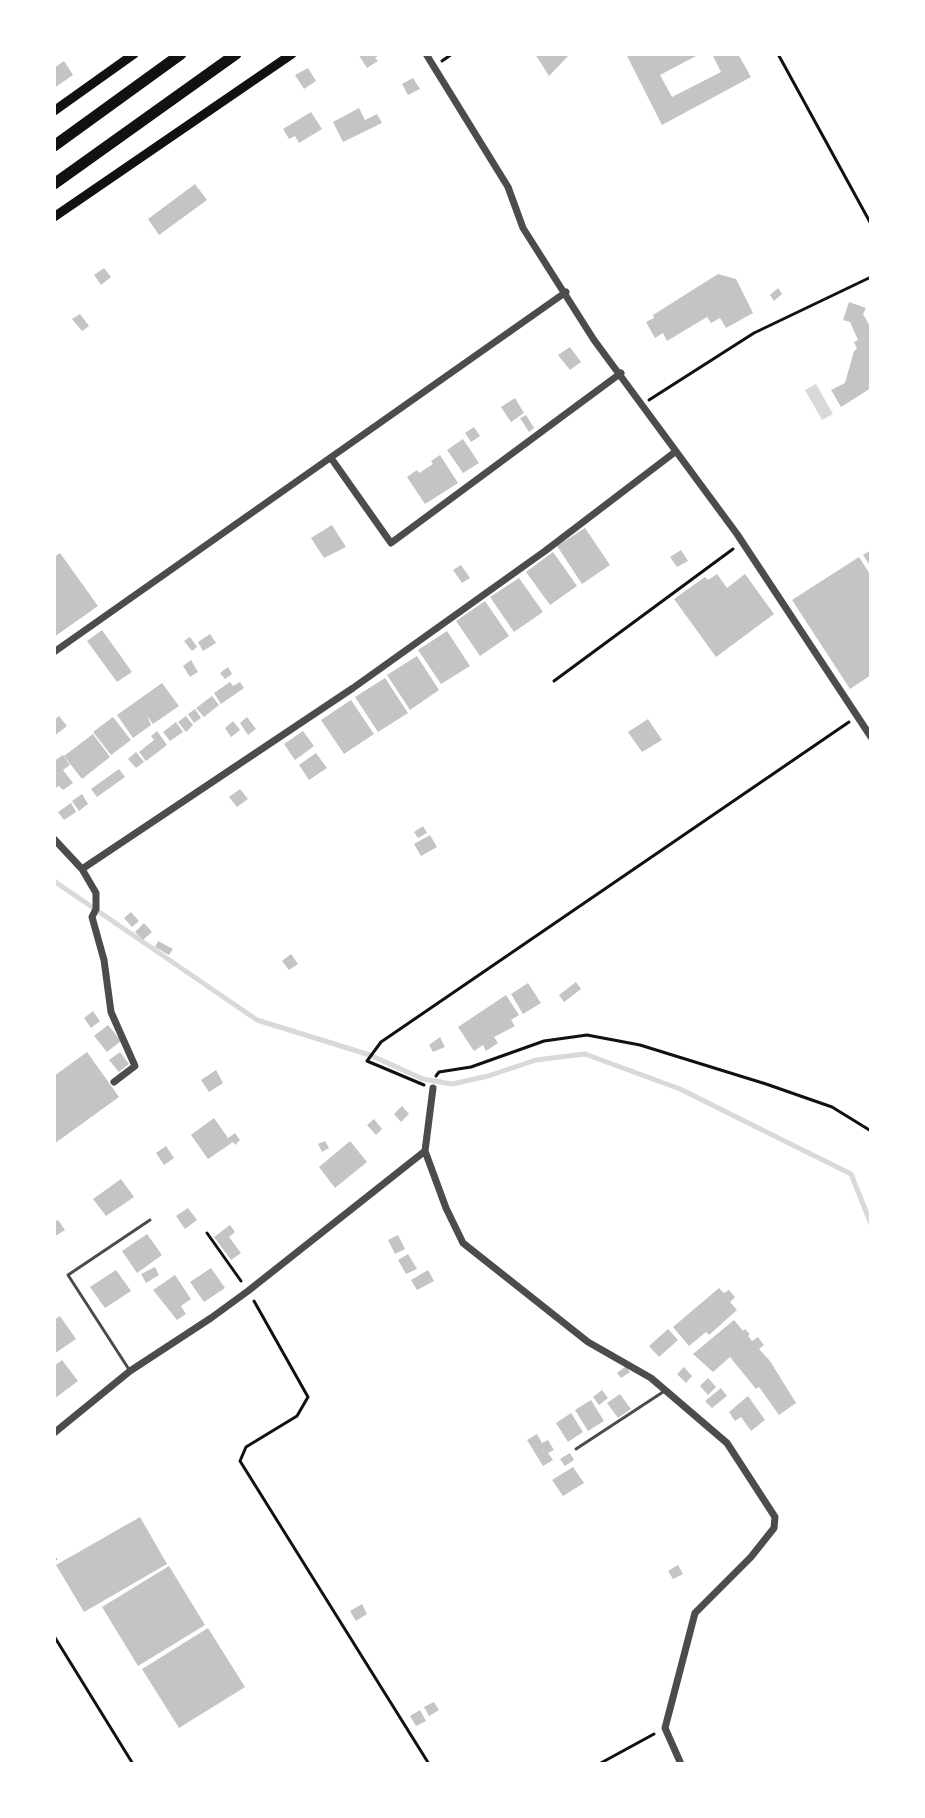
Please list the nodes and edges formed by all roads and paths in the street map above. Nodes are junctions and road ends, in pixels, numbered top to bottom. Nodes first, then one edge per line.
1 (134, 54) edge
2 (181, 54) edge
3 (236, 54) edge
4 (292, 54) edge
5 (426, 54) edge
6 (778, 54) edge
7 (54, 111) edge
8 (54, 146) edge
9 (54, 184) edge
10 (54, 217) edge
11 (871, 224) edge
12 (871, 277) edge
13 (566, 292) junction
14 (621, 373) junction
15 (643, 404) junction
16 (675, 452) junction
17 (331, 458) junction
18 (742, 542) junction
19 (54, 652) edge
20 (554, 681) dead end
21 (858, 716) junction
22 (871, 737) edge
23 (54, 839) edge
24 (82, 869) junction
25 (114, 1082) dead end
26 (433, 1088) junction
27 (871, 1131) edge
28 (425, 1151) junction
29 (150, 1220) dead end
30 (207, 1233) dead end
31 (248, 1291) junction
32 (130, 1371) junction
33 (666, 1390) junction
34 (54, 1433) edge
35 (576, 1449) dead end
36 (54, 1636) edge
37 (665, 1728) junction
38 (133, 1764) edge
39 (429, 1764) edge
40 (599, 1764) edge
41 (681, 1764) edge

1 - 7 main road
2 - 8 highway
3 - 9 highway
4 - 10 main road
5 - 13 street
6 - 11 path
12 - 15 path
13 - 14 street
13 - 17 street
14 - 15 street
14 - 17 street
15 - 16 street
16 - 18 street
16 - 24 street
17 - 19 street
18 - 20 path
18 - 21 street
21 - 22 street
21 - 26 path
23 - 24 street
24 - 25 street
26 - 27 path
26 - 28 street
28 - 31 street
28 - 33 street
29 - 32 lane
30 - 31 path
31 - 32 street
31 - 39 path
32 - 34 street
33 - 35 lane
33 - 37 street
36 - 38 path
37 - 40 path
37 - 41 street

